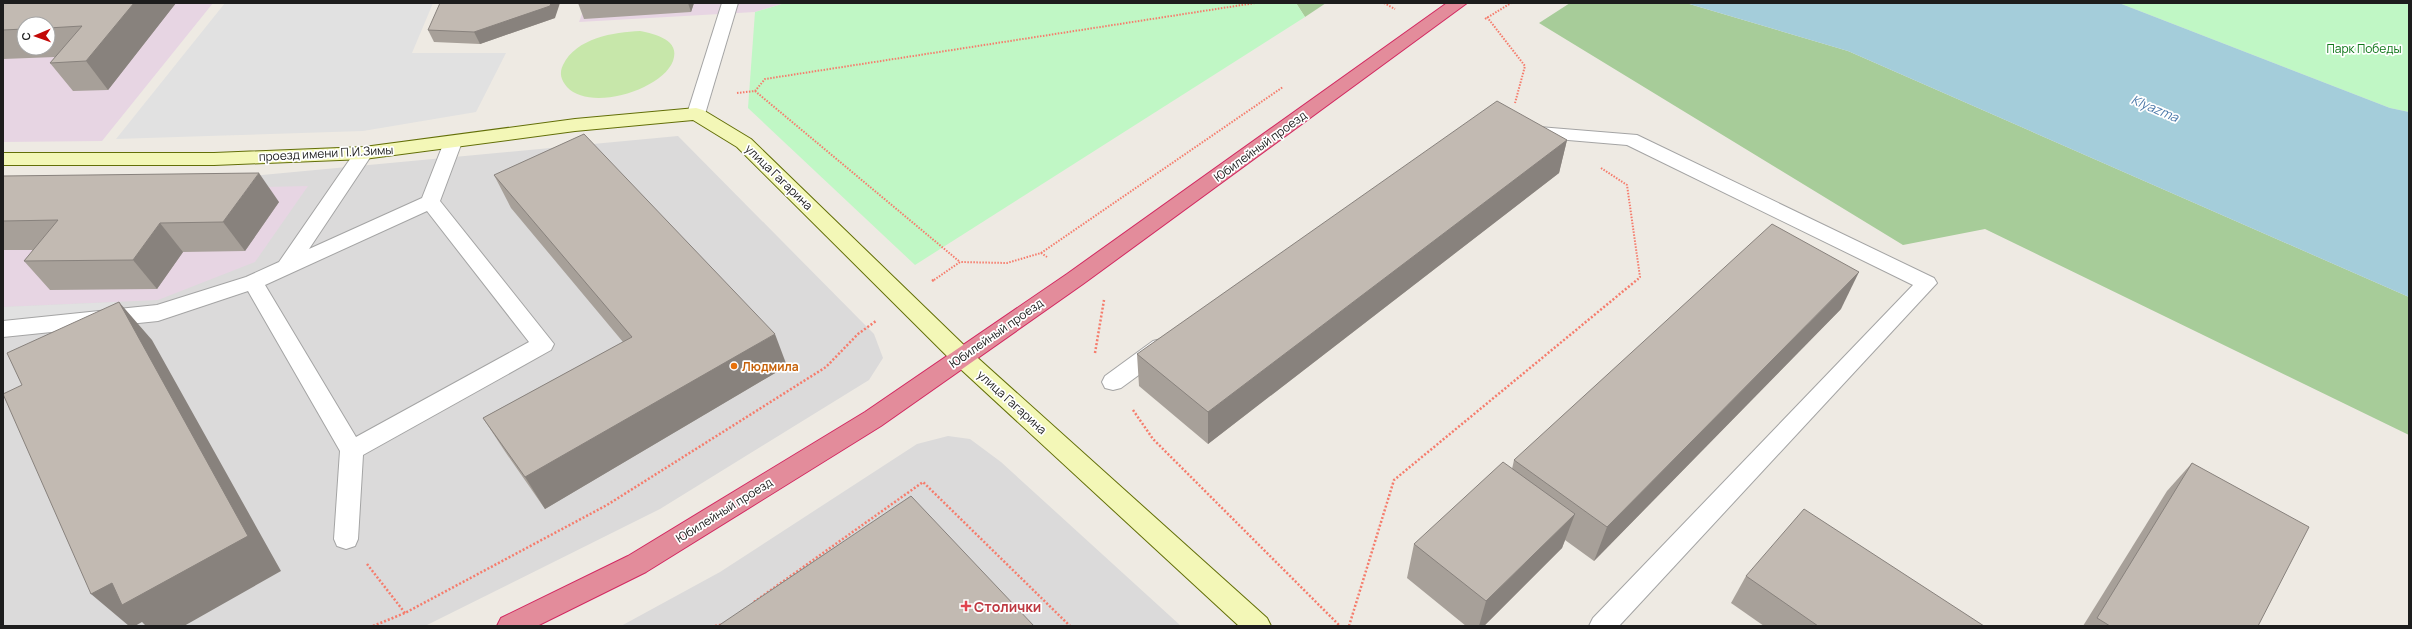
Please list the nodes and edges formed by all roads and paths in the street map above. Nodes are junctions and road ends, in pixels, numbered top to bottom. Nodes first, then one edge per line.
1 (730, 3) edge
2 (1255, 3) edge
3 (1384, 3) edge
4 (1458, 3) edge
5 (1401, 6) dead end
6 (1395, 9) junction
7 (1389, 14) dead end
8 (1487, 17) dead end
9 (1284, 86) dead end
10 (696, 114) junction
11 (1508, 131) joint
12 (453, 142) junction
13 (364, 153) junction
14 (3, 159) edge
15 (1596, 165) dead end
16 (430, 202) junction
17 (1041, 254) junction
18 (960, 262) junction
19 (286, 267) junction
20 (1075, 279) junction
21 (253, 282) junction
22 (905, 300) junction
23 (3, 329) edge
24 (1177, 336) edge
25 (962, 357) junction
26 (1114, 382) junction
27 (352, 450) junction
28 (346, 539) joint
29 (749, 605) edge
30 (404, 613) junction
31 (730, 619) edge
32 (373, 626) edge
33 (510, 626) edge
34 (714, 626) edge
35 (1070, 626) edge
36 (1258, 626) edge
37 (1340, 626) edge
38 (1349, 626) edge
39 (1602, 626) edge

1 - 10 lane
2 - 18 path
3 - 6 path
4 - 20 highway, Юбилейный проезд
5 - 6 path
6 - 7 path
8 - 11 path
9 - 17 path
10 - 12 street, проезд имени П.И.Зимы
10 - 22 street, улица Гагарина
11 - 39 lane
12 - 13 street, проезд имени П.И.Зимы
12 - 16 lane
13 - 14 street, проезд имени П.И.Зимы
13 - 19 lane
15 - 38 path
16 - 19 lane
16 - 27 lane
17 - 18 path
17 - 20 path
18 - 22 path
19 - 21 lane
20 - 25 highway, Юбилейный проезд
20 - 26 path
21 - 23 lane
21 - 27 lane
22 - 25 street, улица Гагарина
22 - 30 path
24 - 26 lane
25 - 33 highway, Юбилейный проезд
25 - 36 street, улица Гагарина
26 - 37 path
27 - 28 lane
28 - 30 path
29 - 35 path
30 - 32 path
31 - 34 path

